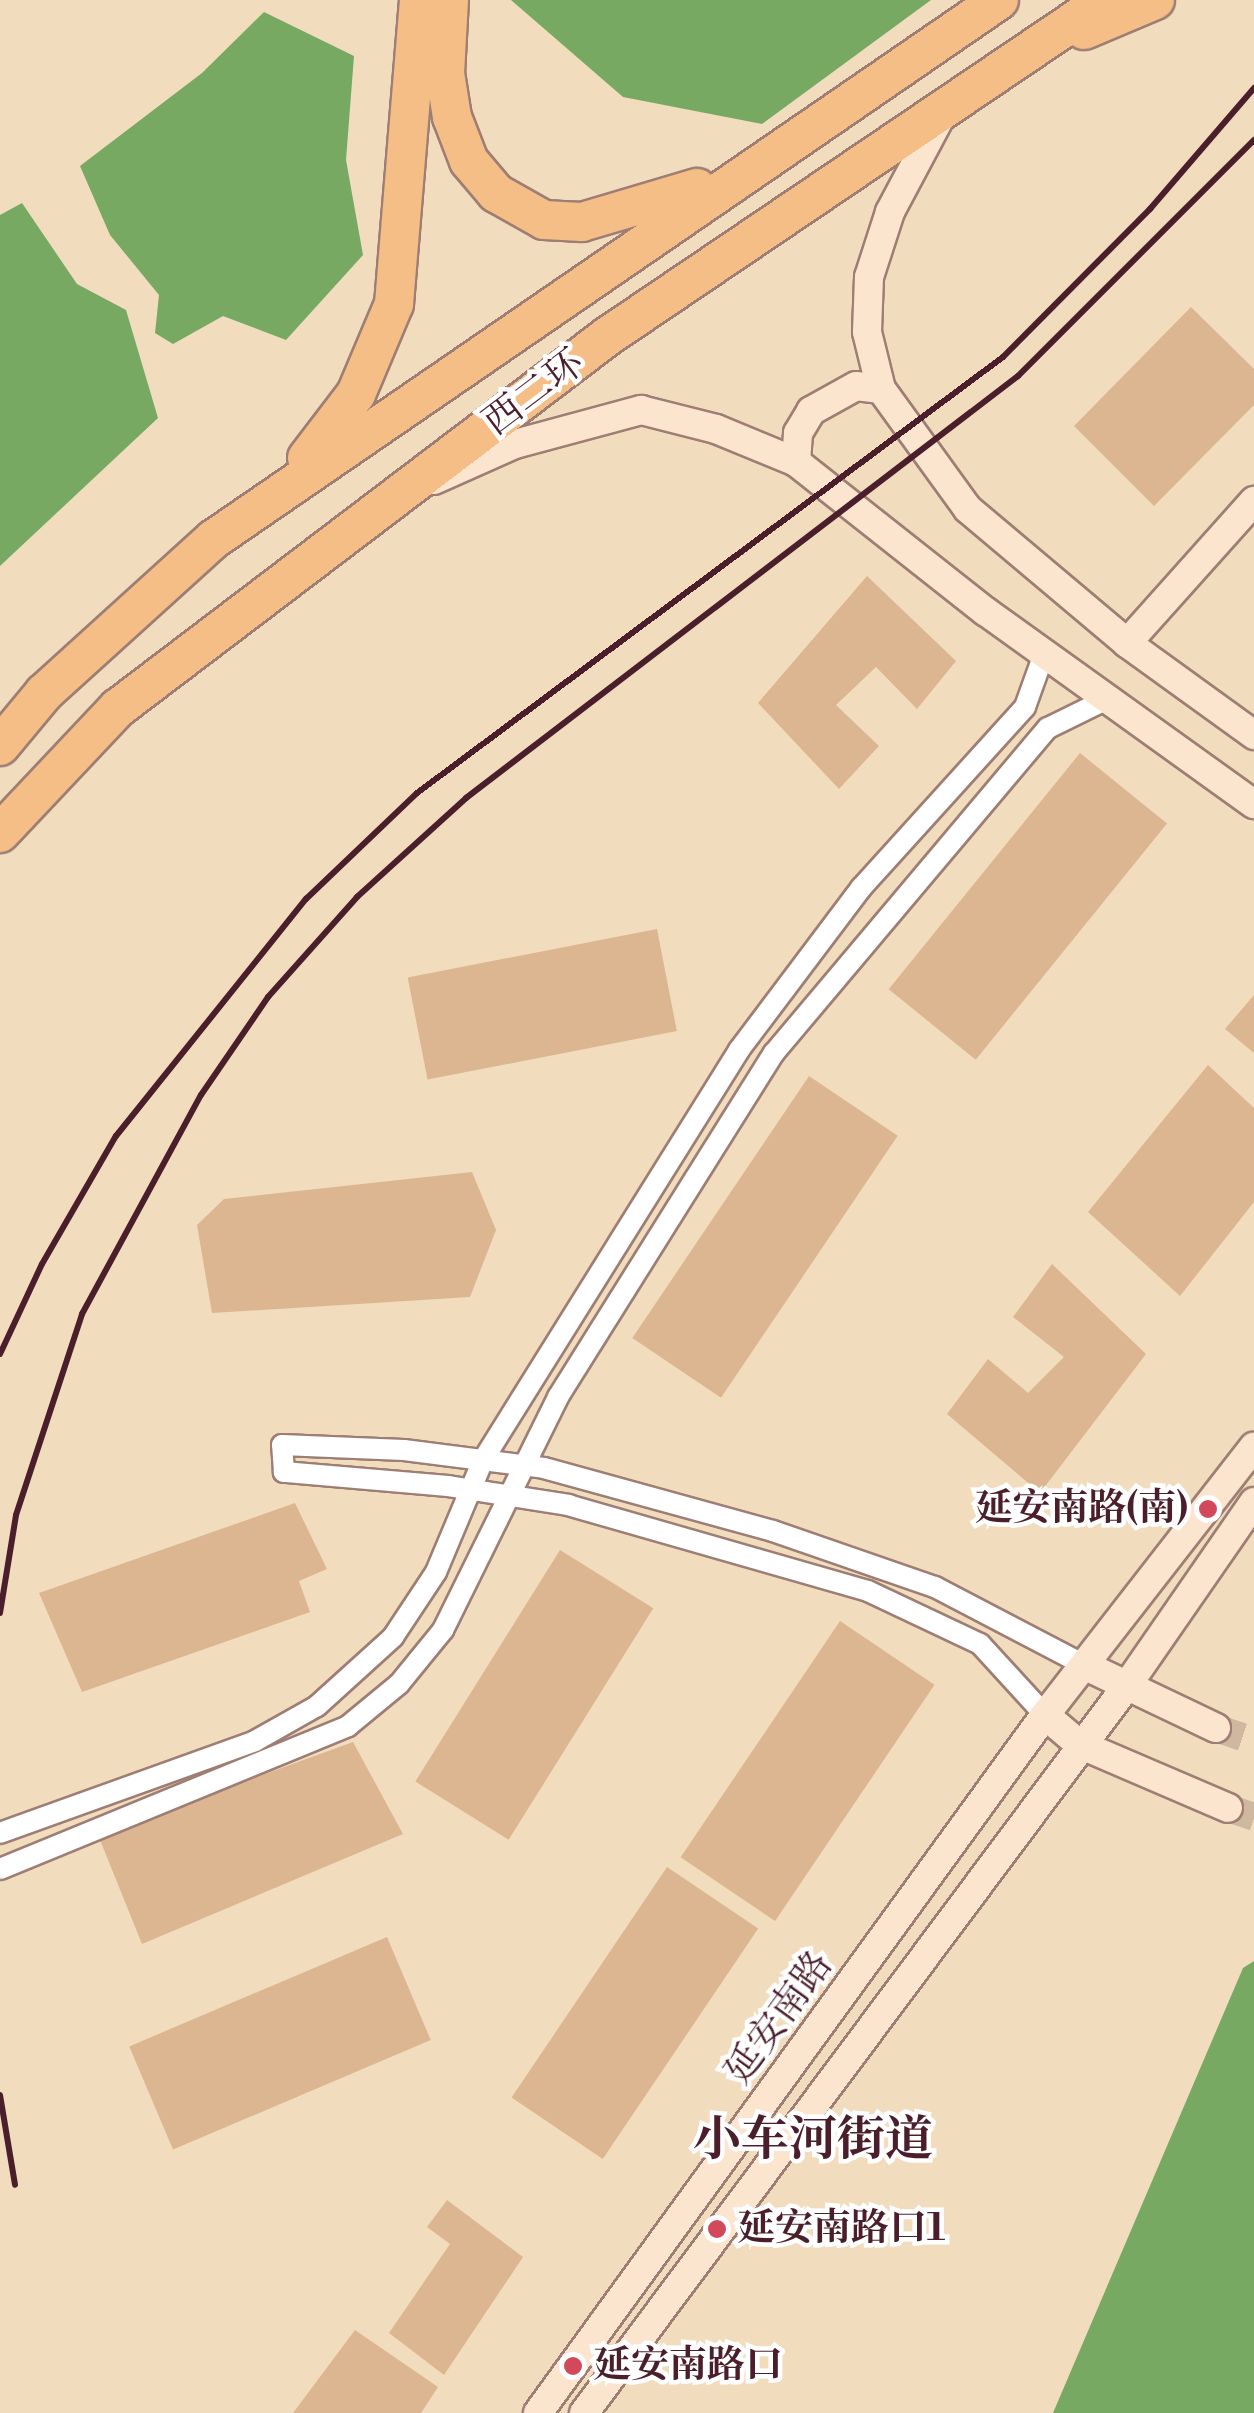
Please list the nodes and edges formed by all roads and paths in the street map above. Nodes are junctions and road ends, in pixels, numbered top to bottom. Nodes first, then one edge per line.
1 (418, 0) edge
2 (449, 0) edge
3 (1000, 0) edge
4 (1105, 0) edge
5 (1155, 0) edge
6 (1045, 46) junction
7 (942, 114) junction
8 (750, 168) junction
9 (881, 390) junction
10 (796, 462) junction
11 (404, 490) junction
12 (272, 497) junction
13 (1254, 501) edge
14 (1127, 644) junction
15 (1044, 654) junction
16 (44, 693) junction
17 (1108, 699) junction
18 (0, 719) edge
19 (1254, 735) edge
20 (0, 746) edge
21 (1254, 804) edge
22 (0, 832) edge
23 (1254, 1448) edge
24 (483, 1460) junction
25 (522, 1465) junction
26 (469, 1489) junction
27 (506, 1495) junction
28 (1254, 1502) edge
29 (1086, 1666) junction
30 (1126, 1686) junction
31 (1045, 1715) junction
32 (1216, 1728) tunnel mouth
33 (1080, 1744) junction
34 (1228, 1808) tunnel mouth
35 (0, 1832) edge
36 (8, 1865) edge
37 (538, 2413) edge
38 (584, 2413) edge

1 - 12 highway
2 - 8 highway
3 - 8 highway, 西二环
4 - 6 highway, 西二环
5 - 6 highway
6 - 7 highway, 西二环
7 - 9 street
7 - 11 highway, 西二环
8 - 12 highway, 西二环
9 - 10 street
9 - 14 street
10 - 11 street
10 - 15 street
11 - 22 highway, 西二环
12 - 16 highway, 西二环
13 - 14 street
14 - 19 street
15 - 17 street
15 - 24 street
16 - 18 highway
16 - 20 highway, 西二环
17 - 21 street
17 - 25 street
23 - 29 street, 延安南路
24 - 25 street
24 - 26 street
24 - 26 street
25 - 27 street
25 - 29 street
26 - 27 street
26 - 35 street
27 - 31 street
27 - 36 street
28 - 30 street
29 - 30 street
29 - 31 street, 延安南路
30 - 32 street
30 - 33 street
31 - 33 street
31 - 37 street, 延安南路
33 - 34 street
33 - 38 street

